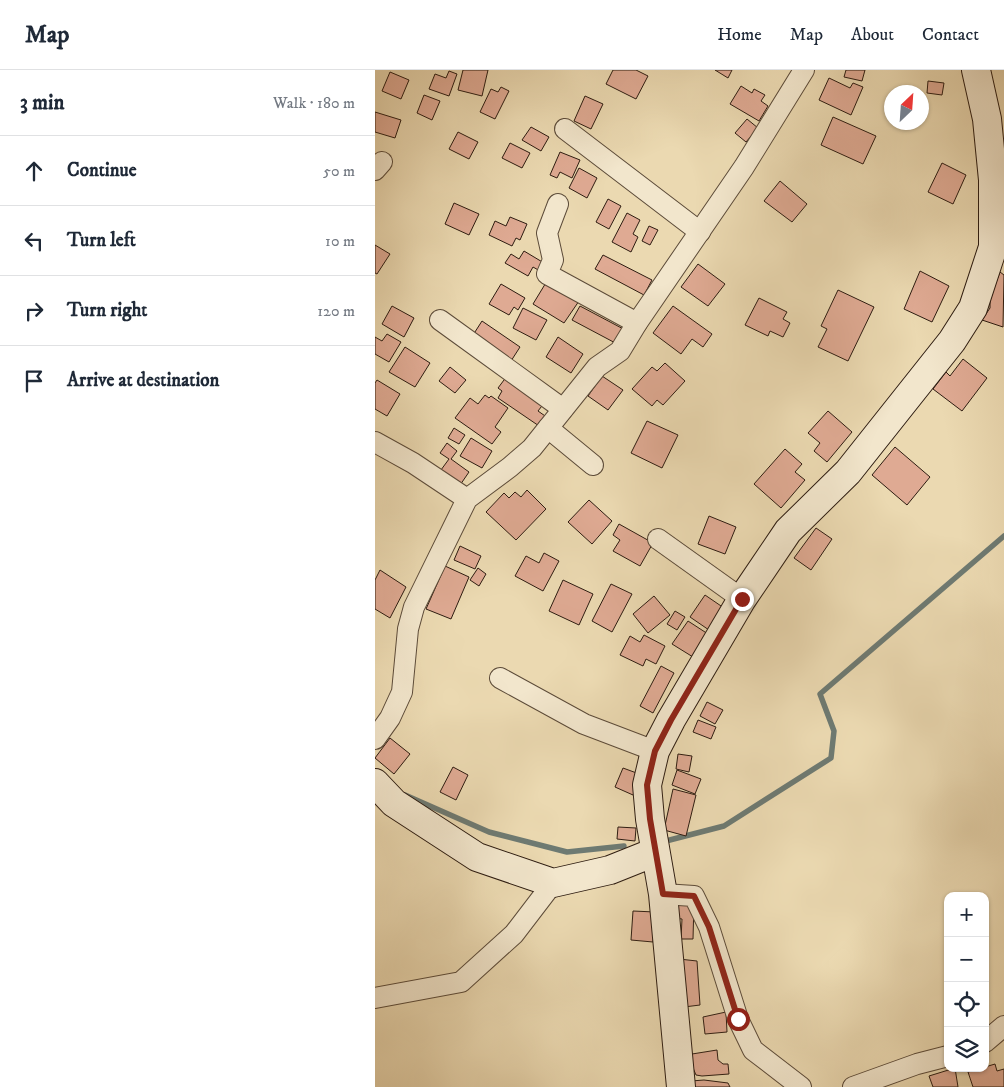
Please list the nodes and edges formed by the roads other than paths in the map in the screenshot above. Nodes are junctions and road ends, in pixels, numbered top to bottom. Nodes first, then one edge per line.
1 (976, 70) edge
2 (800, 72) edge
3 (565, 129) dead end
4 (558, 204) dead end
5 (700, 232) junction
6 (440, 320) dead end
7 (637, 323) junction
8 (563, 409) junction
9 (548, 428) junction
10 (375, 442) edge
11 (593, 465) dead end
12 (467, 499) junction
13 (658, 539) dead end
14 (742, 599) junction
15 (500, 678) dead end
16 (375, 738) edge
17 (655, 751) junction
18 (375, 783) edge
19 (655, 852) junction
20 (553, 883) junction
21 (663, 894) junction
22 (375, 998) edge
23 (944, 1057) edge
24 (681, 1087) edge
25 (801, 1087) edge
26 (853, 1087) edge

1 - 14 main road
2 - 5 street
3 - 5 street
4 - 7 street
5 - 7 street
6 - 8 street
7 - 8 street
8 - 9 street
9 - 11 street
9 - 12 street
10 - 12 street
12 - 16 street
13 - 14 street
14 - 17 main road
15 - 17 street
17 - 19 main road
18 - 20 main road
19 - 20 main road
19 - 21 main road
20 - 22 street
21 - 24 main road
21 - 25 street
23 - 26 street

